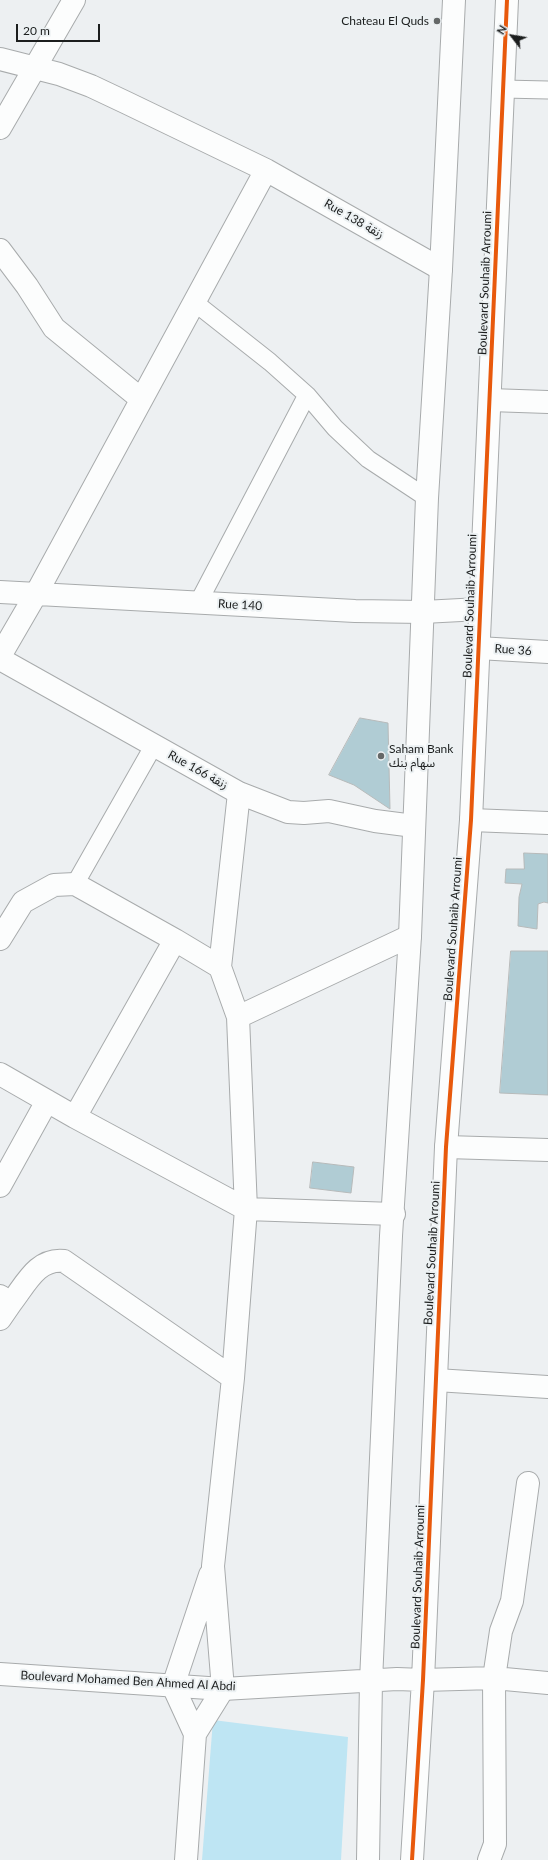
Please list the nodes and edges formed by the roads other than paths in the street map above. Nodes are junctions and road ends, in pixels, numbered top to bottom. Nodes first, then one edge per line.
1 (74, 0) edge
2 (454, 0) edge
3 (507, 0) edge
4 (0, 59) edge
5 (35, 67) junction
6 (503, 89) junction
7 (548, 90) edge
8 (0, 128) edge
9 (266, 170) junction
10 (0, 250) edge
11 (441, 269) junction
12 (194, 302) junction
13 (307, 395) junction
14 (141, 399) junction
15 (490, 400) junction
16 (548, 402) edge
17 (427, 498) junction
18 (0, 592) edge
19 (36, 594) junction
20 (198, 603) junction
21 (480, 608) junction
22 (423, 612) junction
23 (478, 648) junction
24 (548, 652) edge
25 (0, 658) edge
26 (154, 745) junction
27 (239, 792) junction
28 (471, 820) junction
29 (548, 823) edge
30 (414, 826) junction
31 (75, 884) junction
32 (6, 914) edge
33 (410, 936) junction
34 (0, 939) edge
35 (175, 940) junction
36 (220, 968) junction
37 (238, 1017) junction
38 (0, 1074) edge
39 (47, 1101) junction
40 (75, 1117) junction
41 (446, 1147) junction
42 (548, 1150) edge
43 (0, 1186) edge
44 (246, 1209) junction
45 (394, 1214) junction
46 (4, 1306) edge
47 (233, 1378) junction
48 (436, 1380) junction
49 (548, 1387) edge
50 (528, 1484) dead end
51 (213, 1566) junction
52 (0, 1674) edge
53 (494, 1678) junction
54 (423, 1680) junction
55 (371, 1681) junction
56 (548, 1683) edge
57 (173, 1686) junction
58 (223, 1689) junction
59 (195, 1734) junction
60 (186, 1860) edge
61 (368, 1860) edge
62 (412, 1860) edge
63 (489, 1860) edge

1 - 5 street
2 - 11 street
3 - 6 street, Boulevard Souhaib Arroumi
4 - 5 street, Rue 138 زنقة
5 - 8 street
5 - 9 street, Rue 138 زنقة
6 - 7 lane
6 - 15 street, Boulevard Souhaib Arroumi
9 - 11 street, Rue 138 زنقة
9 - 12 street
10 - 14 street
11 - 17 street
12 - 13 lane
12 - 14 street
13 - 17 lane
13 - 20 lane
14 - 19 street
15 - 16 street
15 - 21 street, Boulevard Souhaib Arroumi
17 - 22 street
18 - 19 street, Rue 140
19 - 20 street, Rue 140
19 - 25 street
20 - 22 street, Rue 140
21 - 22 street, Rue 140
21 - 23 street, Boulevard Souhaib Arroumi
22 - 30 street
23 - 24 street, Rue 36
23 - 28 street, Boulevard Souhaib Arroumi
25 - 26 street, Rue 166 زنقة
26 - 27 street, Rue 166 زنقة
26 - 31 lane
27 - 30 street, Rue 166 زنقة
27 - 36 street
28 - 29 street
28 - 41 street, Boulevard Souhaib Arroumi
30 - 33 street
31 - 32 street
31 - 35 street
32 - 34 street
33 - 37 street
33 - 45 street
35 - 36 street
35 - 40 street
36 - 37 street
37 - 44 street
38 - 39 street
39 - 40 street
39 - 43 street
40 - 44 street
41 - 42 street
41 - 48 street, Boulevard Souhaib Arroumi
44 - 45 street
44 - 47 street
45 - 55 street
46 - 47 street
47 - 51 street
48 - 49 street
48 - 54 street, Boulevard Souhaib Arroumi
50 - 53 street
51 - 57 street
51 - 58 street
52 - 57 street, Boulevard Mohamed Ben Ahmed Al Abdi
53 - 54 street, Boulevard Mohamed Ben Ahmed Al Abdi
53 - 56 street, Boulevard Mohamed Ben Ahmed Al Abdi
53 - 63 street
54 - 55 street, Boulevard Mohamed Ben Ahmed Al Abdi
54 - 62 street, Boulevard Souhaib Arroumi
55 - 58 street, Boulevard Mohamed Ben Ahmed Al Abdi
55 - 61 street
57 - 58 street, Boulevard Mohamed Ben Ahmed Al Abdi
57 - 59 street
58 - 59 street
59 - 60 street

